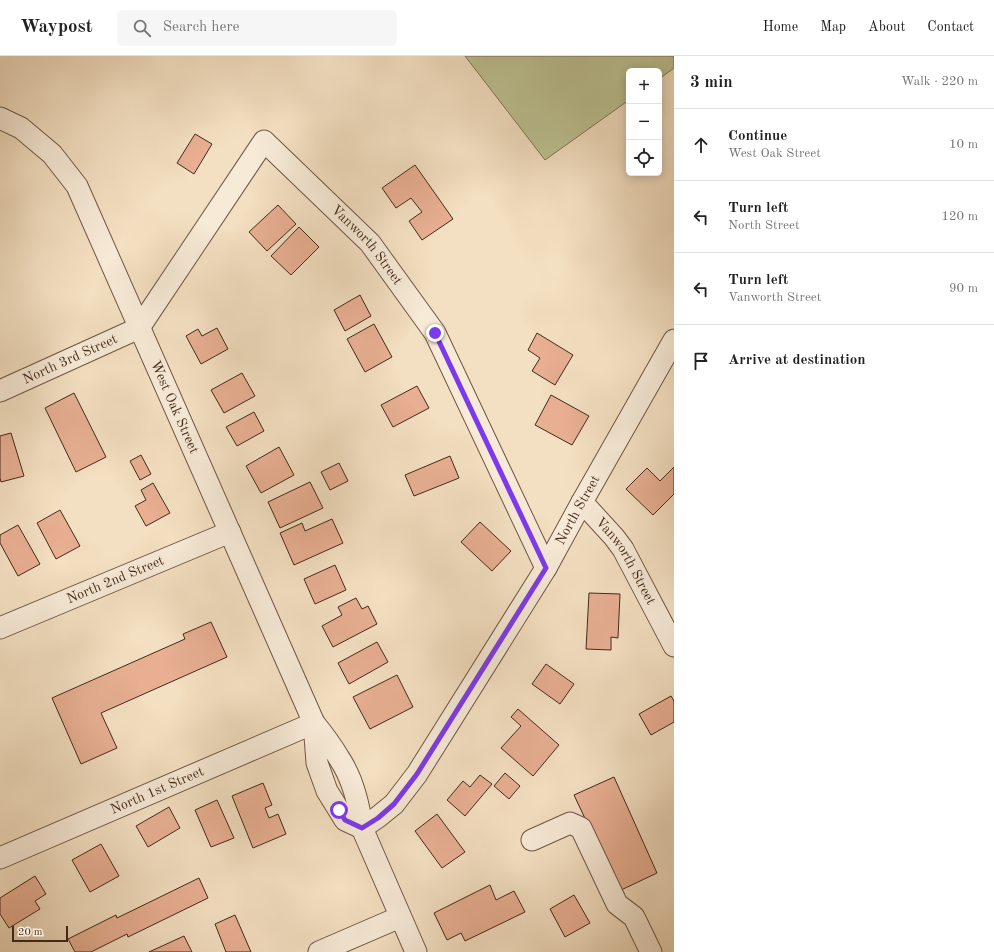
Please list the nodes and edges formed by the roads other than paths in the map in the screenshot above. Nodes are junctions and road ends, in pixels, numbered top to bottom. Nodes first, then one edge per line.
1 (0, 118) edge
2 (139, 328) junction
3 (674, 340) edge
4 (0, 391) edge
5 (582, 502) junction
6 (230, 532) junction
7 (546, 568) junction
8 (0, 628) edge
9 (674, 646) edge
10 (314, 723) junction
11 (362, 828) junction
12 (532, 840) dead end
13 (0, 858) edge
14 (400, 917) junction
15 (319, 952) edge
16 (416, 952) edge
17 (651, 952) edge

1 - 2 street, West Oak Street
2 - 4 street, North 3rd Street
2 - 6 street, West Oak Street
2 - 7 street, Vanworth Street
3 - 5 street, North Street
5 - 7 street, North Street
5 - 9 street, Vanworth Street
6 - 8 street, North 2nd Street
6 - 10 street, West Oak Street
7 - 11 street, North Street
10 - 11 street, West Oak Street
10 - 13 street, North 1st Street
11 - 14 street, West Oak Street
12 - 17 street
14 - 15 street
14 - 16 street, West Oak Street

